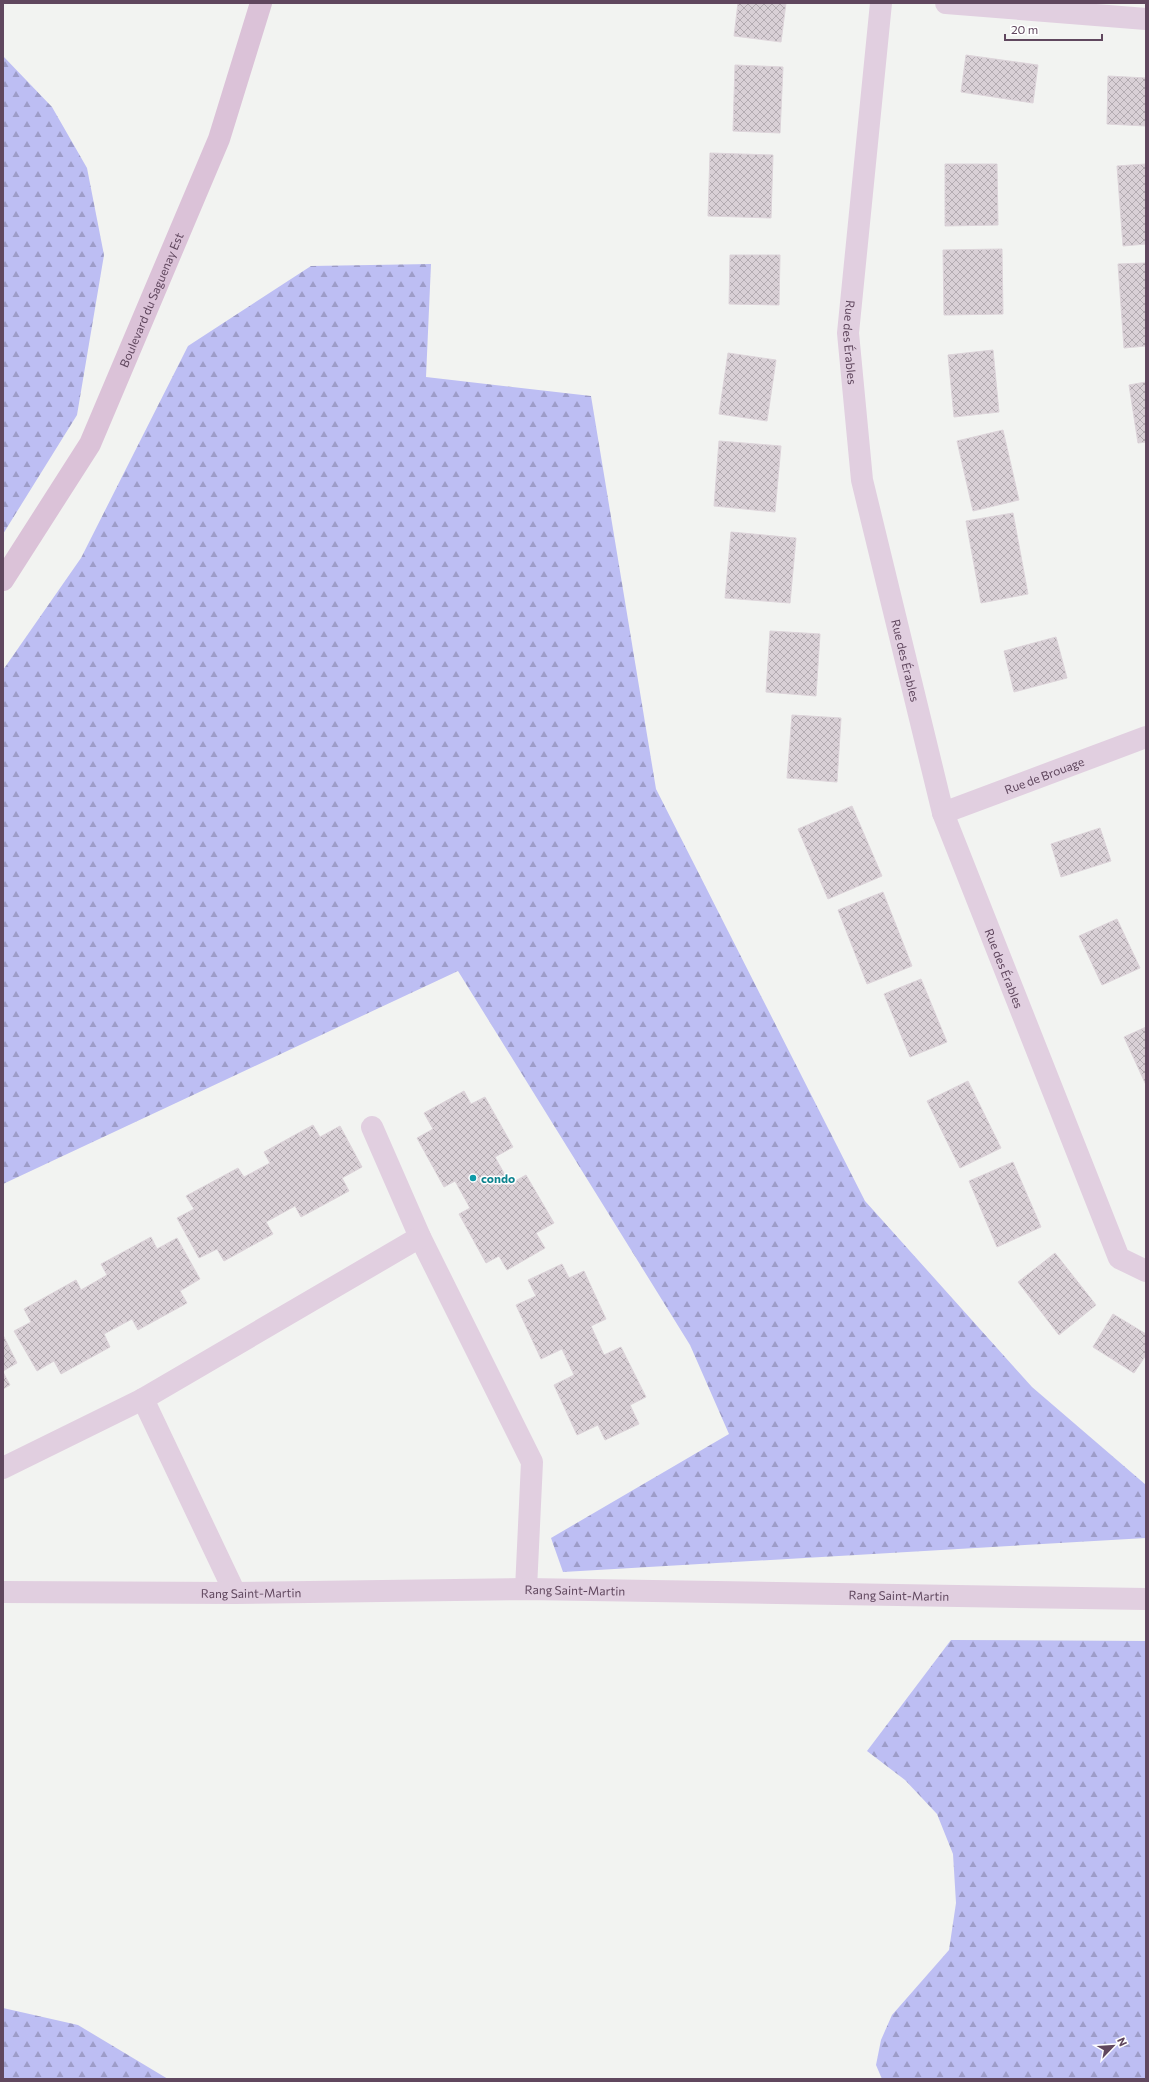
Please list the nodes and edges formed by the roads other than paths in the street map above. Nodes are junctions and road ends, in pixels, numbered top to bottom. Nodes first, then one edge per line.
1 (262, 3) edge
2 (881, 3) edge
3 (946, 3) edge
4 (1146, 19) edge
5 (3, 580) edge
6 (1146, 738) edge
7 (943, 813) junction
8 (372, 1127) dead end
9 (420, 1237) junction
10 (1146, 1271) edge
11 (143, 1399) junction
12 (3, 1468) edge
13 (526, 1589) junction
14 (3, 1592) edge
15 (235, 1593) junction
16 (1146, 1599) edge

1 - 5 main road, Boulevard du Saguenay Est
2 - 7 street, Rue des Érables
3 - 4 street
6 - 7 street, Rue de Brouage
7 - 10 street, Rue des Érables
8 - 9 street
9 - 11 street
9 - 13 street
11 - 12 street
11 - 15 street
13 - 15 street, Rang Saint-Martin
13 - 16 street, Rang Saint-Martin
14 - 15 street, Rang Saint-Martin

